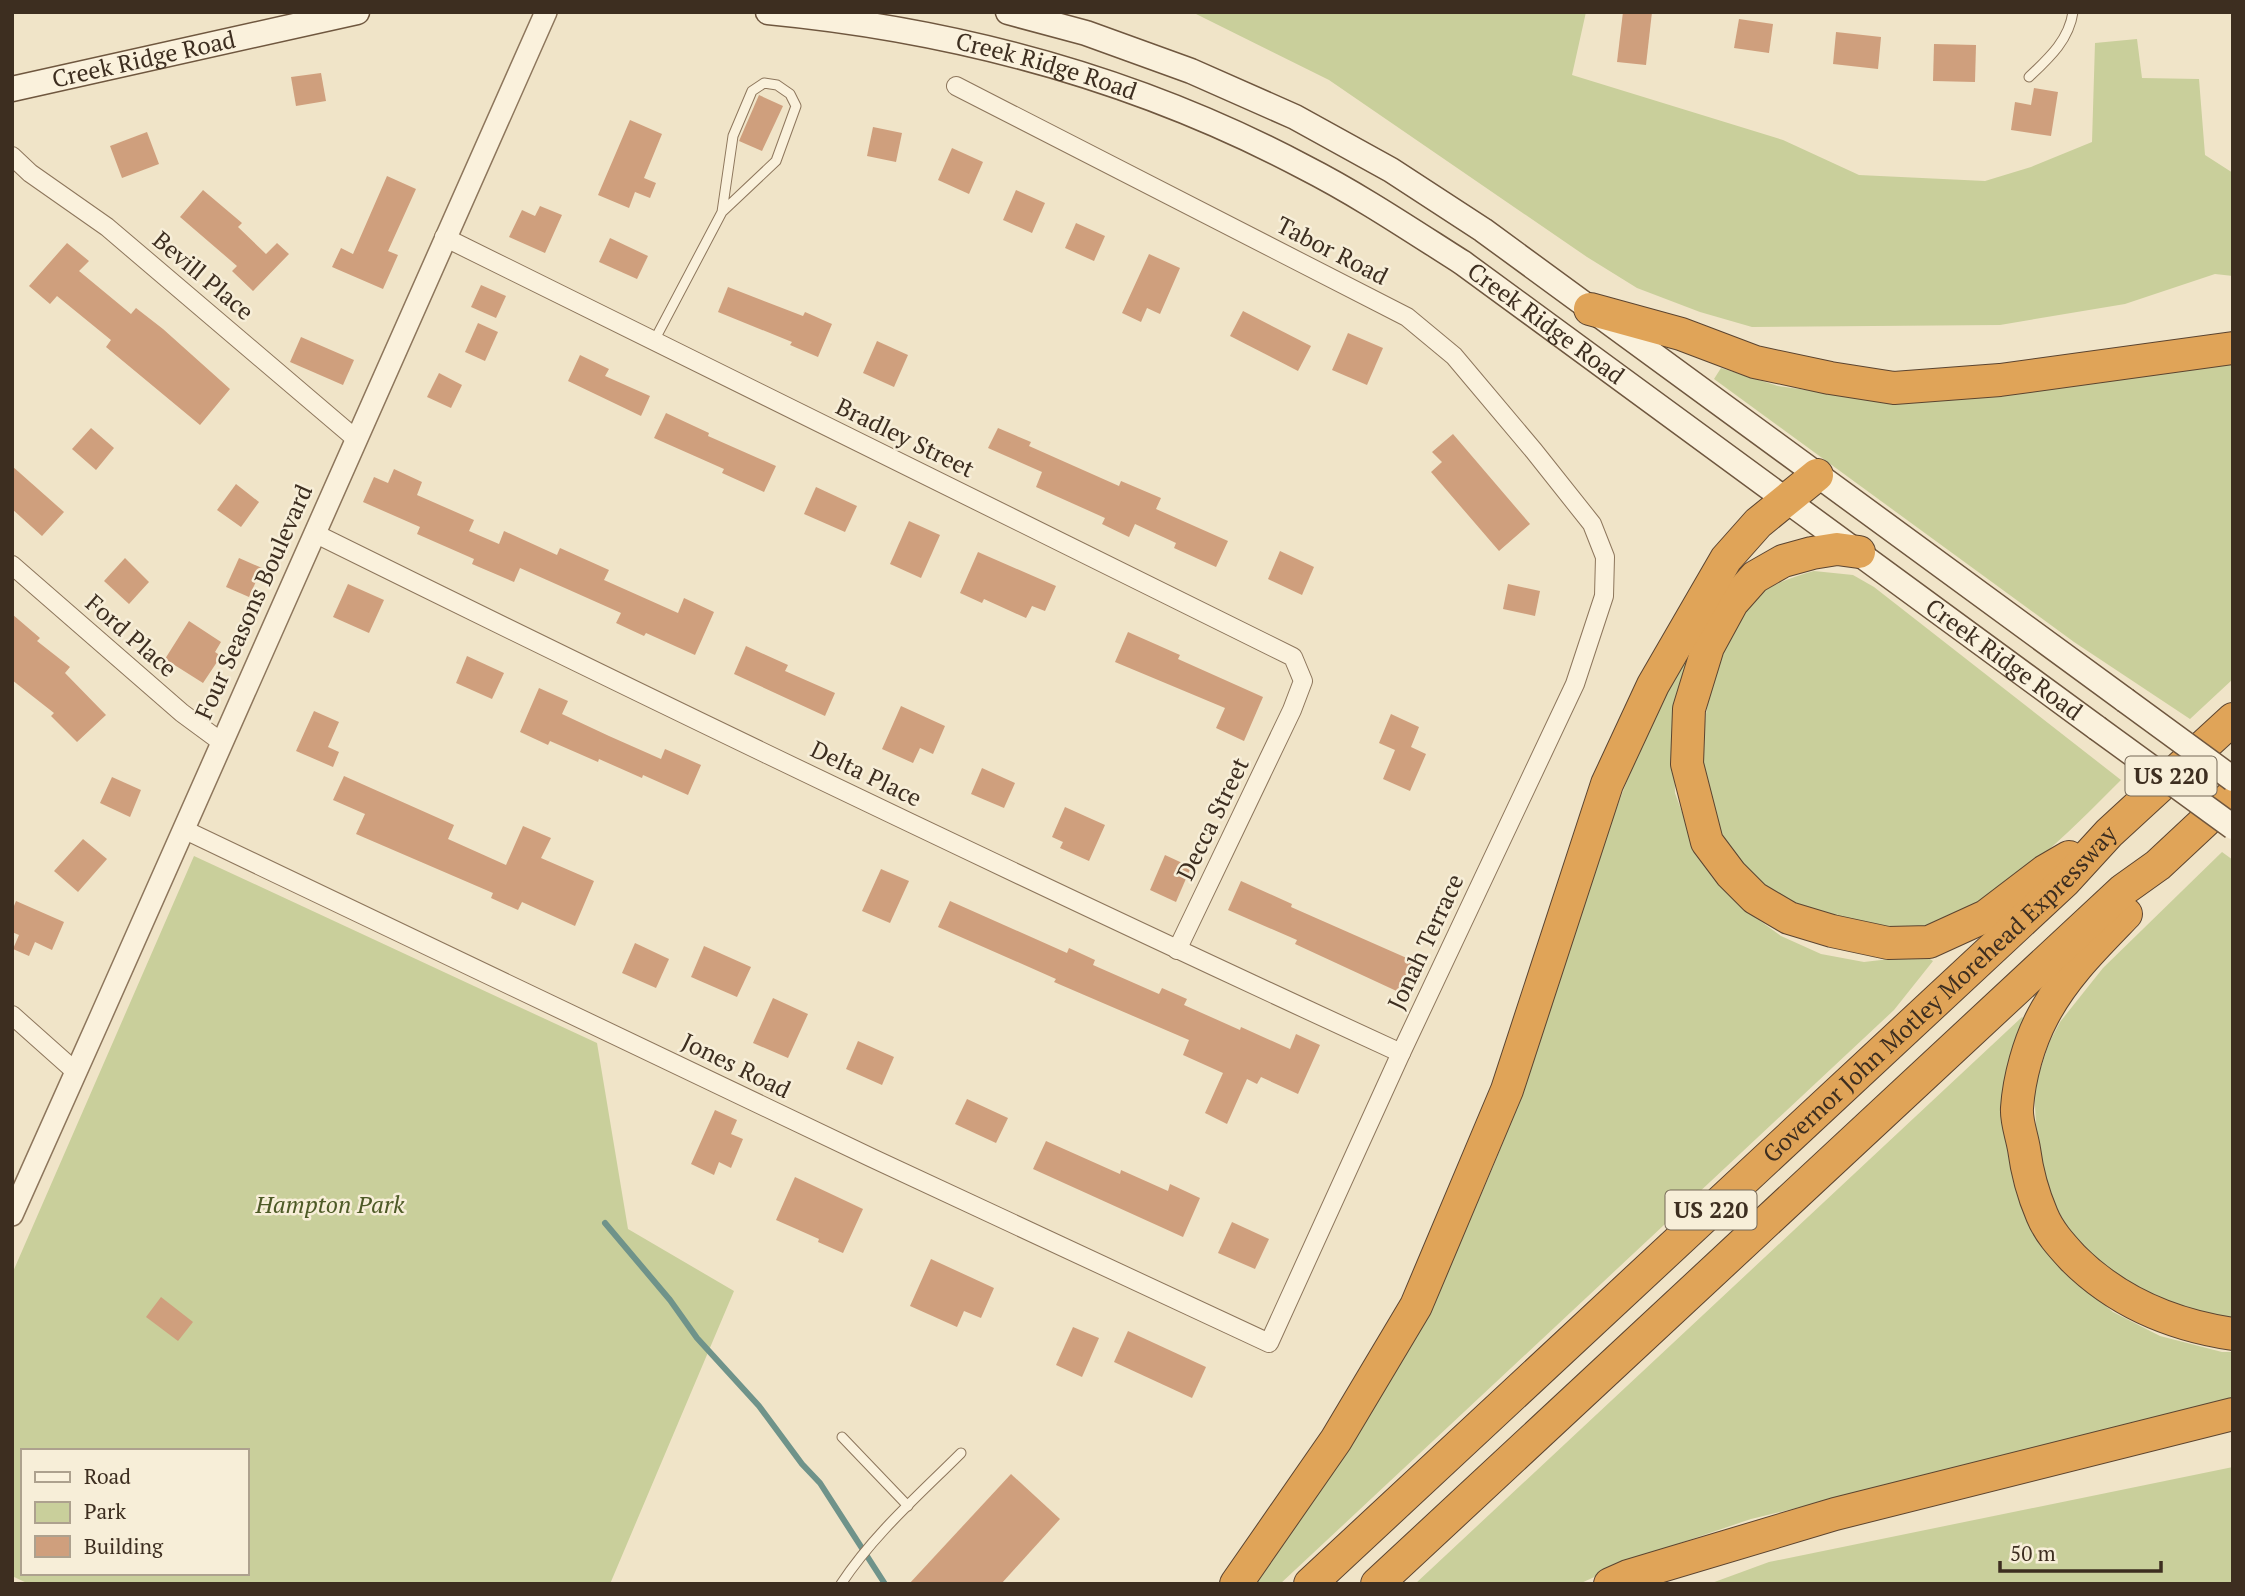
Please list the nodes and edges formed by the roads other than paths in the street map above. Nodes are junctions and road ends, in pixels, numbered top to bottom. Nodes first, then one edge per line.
1 (357, 12) edge
2 (546, 12) edge
3 (768, 12) edge
4 (1008, 12) edge
5 (2073, 12) edge
6 (2029, 77) dead end
7 (956, 86) dead end
8 (12, 89) edge
9 (12, 156) edge
10 (722, 212) junction
11 (444, 237) junction
12 (1590, 309) junction
13 (654, 341) junction
14 (2233, 348) edge
15 (356, 439) junction
16 (1818, 475) junction
17 (1785, 500) junction
18 (314, 533) junction
19 (1859, 552) junction
20 (1605, 557) joint
21 (12, 565) edge
22 (1292, 710) joint
23 (2233, 719) edge
24 (220, 741) junction
25 (2233, 779) edge
26 (2233, 795) edge
27 (2233, 827) edge
28 (185, 830) junction
29 (2109, 833) junction
30 (2158, 865) junction
31 (1177, 950) junction
32 (12, 1015) edge
33 (1401, 1053) junction
34 (76, 1072) junction
35 (12, 1214) edge
36 (2233, 1334) edge
37 (1269, 1343) joint
38 (2233, 1414) edge
39 (842, 1437) dead end
40 (961, 1453) dead end
41 (908, 1506) junction
42 (841, 1584) edge
43 (1236, 1584) edge
44 (1310, 1584) edge
45 (1377, 1584) edge
46 (1611, 1584) edge

1 - 8 main road, Creek Ridge Road
2 - 11 street, Four Seasons Boulevard
3 - 17 main road, Creek Ridge Road
4 - 12 main road, Creek Ridge Road
5 - 6 lane
7 - 20 street, Tabor Road
9 - 15 street, Bevill Place
10 - 10 lane
10 - 13 lane
11 - 13 street, Bradley Street
11 - 15 street, Four Seasons Boulevard
12 - 14 highway
12 - 16 main road, Creek Ridge Road
13 - 22 street, Bradley Street
15 - 18 street, Four Seasons Boulevard
16 - 17 highway
16 - 25 main road, Creek Ridge Road, bridge
17 - 19 main road, Creek Ridge Road
17 - 43 highway
18 - 24 street, Four Seasons Boulevard
18 - 31 street, Delta Place
19 - 27 main road, Creek Ridge Road, bridge
19 - 29 highway
20 - 33 street, Jonah Terrace
21 - 24 street, Ford Place
22 - 31 street, Decca Street
23 - 29 highway, Governor John Motley Morehead Expressway / US 220
24 - 28 street, Four Seasons Boulevard
26 - 30 highway, Governor John Motley Morehead Expressway / US 220
28 - 34 street, Four Seasons Boulevard
28 - 37 street, Jones Road
29 - 44 highway, Governor John Motley Morehead Expressway / US 220
30 - 36 highway
30 - 45 highway, Governor John Motley Morehead Expressway / US 220
31 - 33 street, Delta Place
32 - 34 street
33 - 37 street, Jonah Terrace
34 - 35 street, Four Seasons Boulevard
38 - 46 highway
39 - 41 lane
40 - 41 lane
41 - 42 lane

